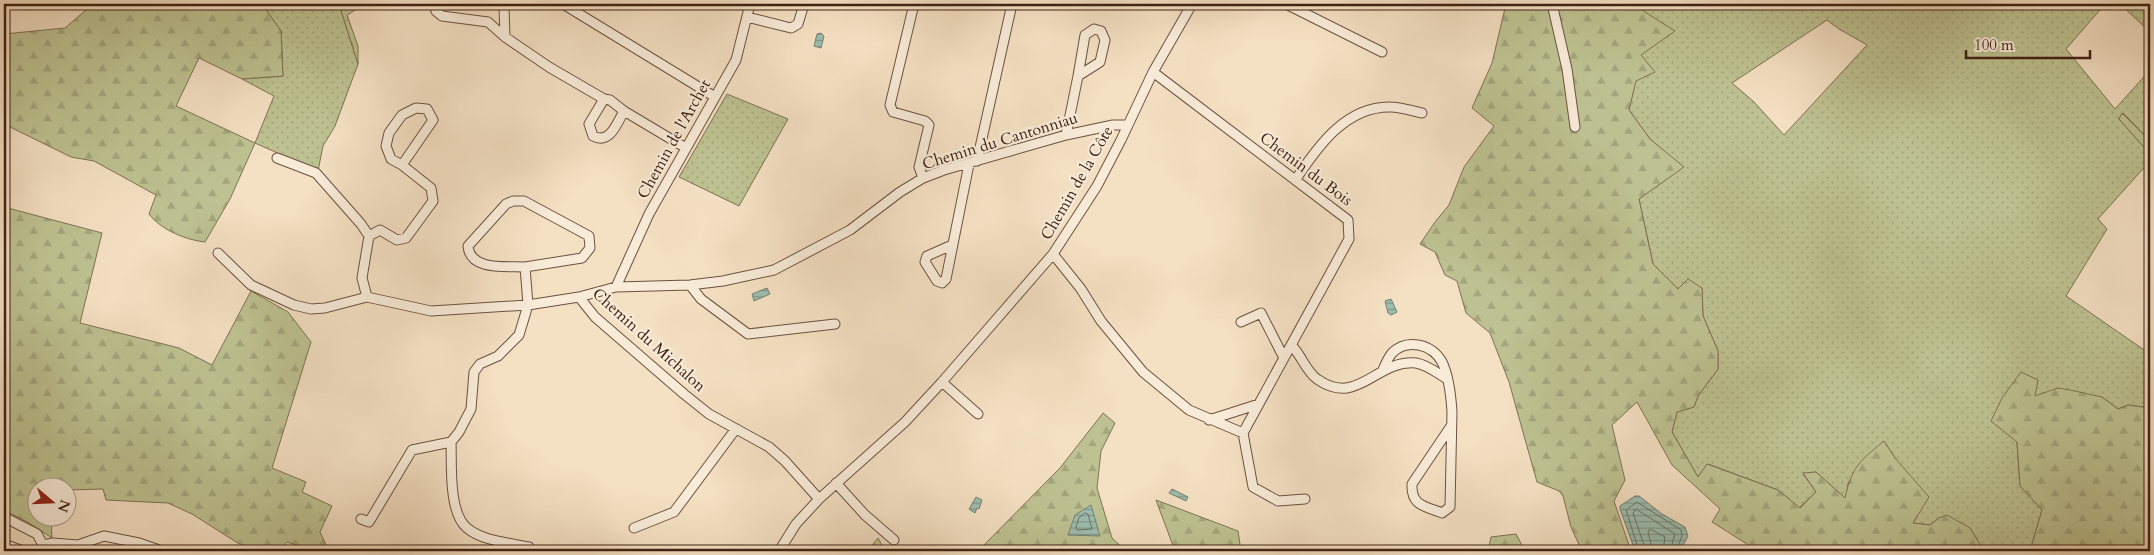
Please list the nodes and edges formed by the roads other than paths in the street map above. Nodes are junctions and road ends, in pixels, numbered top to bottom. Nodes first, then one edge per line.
1 (434, 4) edge
2 (500, 4) edge
3 (563, 4) edge
4 (750, 4) edge
5 (804, 4) edge
6 (914, 4) edge
7 (1012, 4) edge
8 (1192, 4) edge
9 (1286, 4) edge
10 (1552, 4) edge
11 (747, 17) junction
12 (505, 37) junction
13 (1382, 52) dead end
14 (1153, 72) junction
15 (1078, 76) junction
16 (715, 97) junction
17 (604, 99) junction
18 (624, 111) junction
19 (1422, 113) dead end
20 (1128, 125) junction
21 (1575, 127) dead end
22 (1066, 135) junction
23 (686, 148) junction
24 (277, 158) dead end
25 (973, 162) junction
26 (402, 165) junction
27 (923, 178) junction
28 (1296, 179) junction
29 (369, 236) junction
30 (952, 245) dead end
31 (218, 253) dead end
32 (1053, 254) junction
33 (525, 267) junction
34 (690, 285) junction
35 (616, 287) junction
36 (367, 297) junction
37 (579, 297) junction
38 (528, 306) junction
39 (1241, 322) dead end
40 (834, 324) dead end
41 (1292, 346) junction
42 (1284, 358) junction
43 (1382, 370) junction
44 (1446, 379) junction
45 (942, 382) junction
46 (1259, 404) junction
47 (978, 414) dead end
48 (1209, 420) junction
49 (1451, 426) junction
50 (735, 430) junction
51 (1243, 433) junction
52 (451, 442) junction
53 (836, 483) junction
54 (819, 499) junction
55 (1305, 499) dead end
56 (4, 517) edge
57 (360, 519) dead end
58 (634, 528) dead end
59 (894, 540) dead end
60 (4, 544) edge
61 (529, 547) dead end
62 (41, 548) edge
63 (23, 551) edge
64 (162, 551) edge
65 (779, 551) edge

1 - 12 street
2 - 12 street
3 - 16 street
4 - 11 street, Chemin de l'Archet
5 - 11 street
6 - 27 street
7 - 25 street
8 - 14 street, Chemin de la Côte
9 - 13 street
10 - 21 street
11 - 16 street, Chemin de l'Archet
12 - 17 street
14 - 20 street, Chemin de la Côte
14 - 28 street, Chemin du Bois
15 - 15 street
15 - 22 street
16 - 23 street, Chemin de l'Archet
17 - 18 street
17 - 18 street
18 - 23 street
19 - 28 street
20 - 22 street, Chemin du Cantonniau
20 - 32 street, Chemin de la Côte
22 - 25 street, Chemin du Cantonniau
23 - 35 street, Chemin de l'Archet
24 - 29 street
25 - 27 street, Chemin du Cantonniau
25 - 30 street
26 - 26 street
26 - 29 street
27 - 34 street, Chemin du Cantonniau
28 - 41 street, Chemin du Bois
29 - 36 street
31 - 36 street
32 - 45 street, Chemin de la Côte
32 - 48 street
33 - 33 street
33 - 38 street
34 - 35 street, Chemin du Cantonniau
34 - 40 street
35 - 37 street, Chemin du Cantonniau
36 - 38 street, Chemin du Michalon
37 - 38 street, Chemin du Michalon
37 - 50 street, Chemin du Michalon
38 - 52 street
39 - 42 street
41 - 42 street, Chemin du Bois
41 - 43 street
42 - 46 street, Chemin du Bois
43 - 44 street
43 - 44 street
44 - 49 street
45 - 47 street
45 - 53 street, Chemin de la Côte
46 - 48 street
46 - 51 street, Chemin du Bois
48 - 51 street
49 - 49 street
50 - 54 street, Chemin du Michalon
50 - 58 street
51 - 55 street
52 - 57 street
52 - 61 street
53 - 54 street, Chemin de la Côte
53 - 59 street
54 - 65 street, Chemin de la Côte
56 - 62 street
60 - 63 street
62 - 64 street

